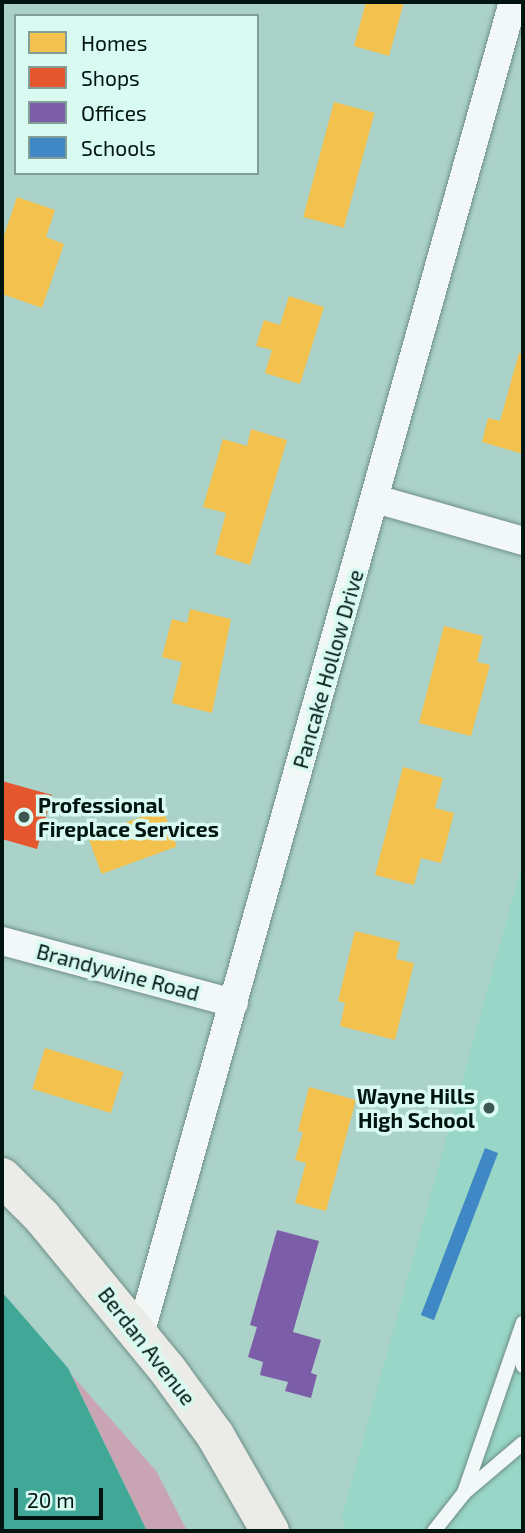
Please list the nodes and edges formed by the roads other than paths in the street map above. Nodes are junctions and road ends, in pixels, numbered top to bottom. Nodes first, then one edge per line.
1 (513, 2) edge
2 (376, 499) junction
3 (523, 541) edge
4 (2, 941) edge
5 (234, 1003) junction
6 (2, 1177) edge
7 (523, 1323) edge
8 (140, 1335) junction
9 (517, 1342) junction
10 (523, 1366) edge
11 (523, 1443) edge
12 (464, 1493) junction
13 (270, 1531) edge
14 (434, 1531) edge

1 - 2 street, Pancake Hollow Drive
2 - 3 street
2 - 5 street, Pancake Hollow Drive
4 - 5 street, Brandywine Road
5 - 8 street, Pancake Hollow Drive
6 - 8 main road, Berdan Avenue
7 - 9 lane
8 - 13 main road, Berdan Avenue
9 - 10 lane
9 - 12 lane
11 - 12 lane
12 - 14 lane

